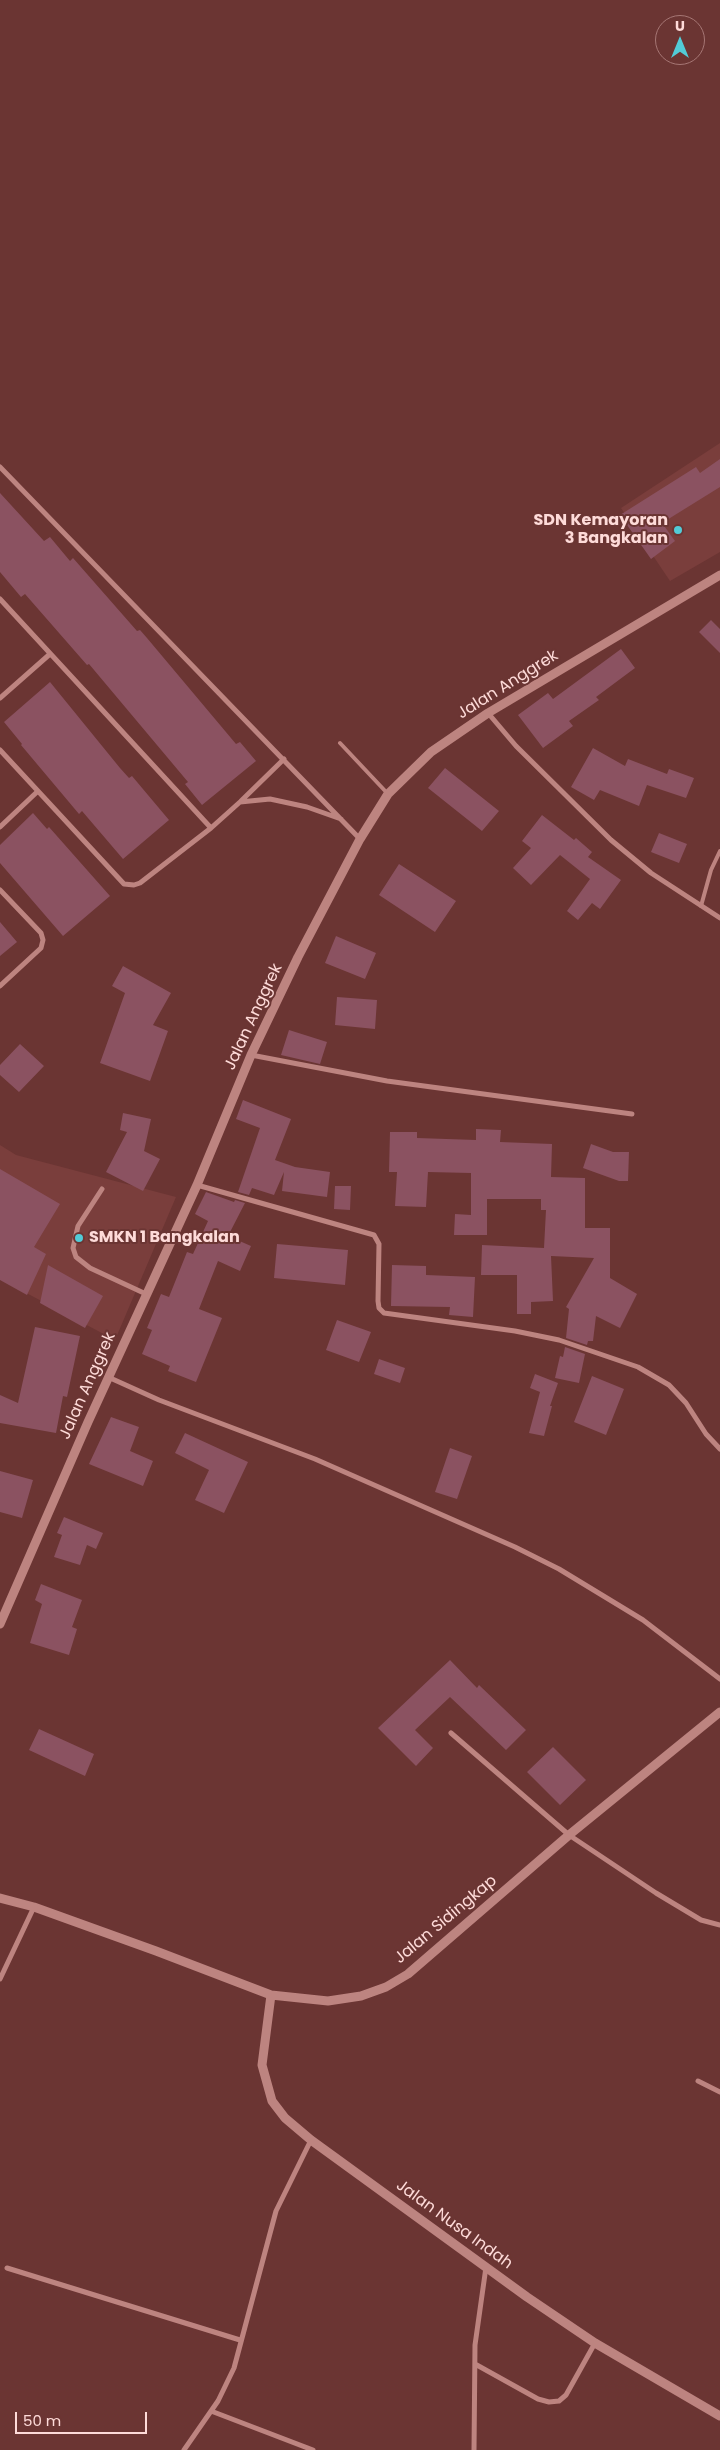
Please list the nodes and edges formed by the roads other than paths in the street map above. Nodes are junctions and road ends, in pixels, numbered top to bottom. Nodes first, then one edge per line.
1 (0, 467) edge
2 (720, 575) edge
3 (0, 599) edge
4 (50, 654) junction
5 (0, 698) edge
6 (488, 713) junction
7 (340, 742) dead end
8 (0, 750) edge
9 (284, 759) junction
10 (38, 791) junction
11 (388, 794) junction
12 (240, 802) junction
13 (343, 820) junction
14 (0, 826) edge
15 (212, 828) junction
16 (360, 839) junction
17 (720, 851) edge
18 (0, 890) edge
19 (701, 906) junction
20 (720, 918) edge
21 (0, 986) edge
22 (251, 1055) junction
23 (632, 1114) dead end
24 (197, 1185) junction
25 (102, 1189) dead end
26 (146, 1294) junction
27 (108, 1377) junction
28 (720, 1450) edge
29 (0, 1624) edge
30 (720, 1679) edge
31 (720, 1712) edge
32 (451, 1733) dead end
33 (569, 1835) junction
34 (0, 1898) edge
35 (34, 1907) junction
36 (720, 1925) edge
37 (0, 1979) edge
38 (271, 1995) junction
39 (698, 2081) dead end
40 (720, 2092) edge
41 (311, 2140) junction
42 (486, 2266) junction
43 (7, 2268) dead end
44 (240, 2340) junction
45 (595, 2342) junction
46 (476, 2364) junction
47 (211, 2410) junction
48 (720, 2416) edge
49 (184, 2450) edge
50 (313, 2450) edge
51 (474, 2450) edge

1 - 9 street
2 - 6 street, Jalan Anggrek
3 - 4 street
4 - 5 street
4 - 15 street
6 - 11 street, Jalan Anggrek
6 - 19 street
7 - 11 lane
8 - 10 street
9 - 12 street
9 - 13 street
10 - 14 street
10 - 15 street
11 - 16 street, Jalan Anggrek
12 - 13 street
12 - 15 street
13 - 16 street
16 - 22 street, Jalan Anggrek
17 - 19 lane
18 - 21 street
19 - 20 street
22 - 23 street
22 - 24 street, Jalan Anggrek
24 - 26 street, Jalan Anggrek
24 - 28 street
25 - 26 street
26 - 27 street, Jalan Anggrek
27 - 29 street, Jalan Anggrek
27 - 30 street
31 - 33 street, Jalan Sidingkap
32 - 33 street
33 - 36 street
33 - 38 street, Jalan Sidingkap
34 - 35 street, Jalan Sidingkap
35 - 37 street
35 - 38 street, Jalan Sidingkap
38 - 41 street, Jalan Nusa Indah
39 - 40 street
41 - 42 street, Jalan Nusa Indah
41 - 44 street
42 - 45 street, Jalan Nusa Indah
42 - 46 street
43 - 44 street
44 - 47 street
45 - 46 street
45 - 48 street, Jalan Nusa Indah
46 - 51 street
47 - 49 street
47 - 50 street

